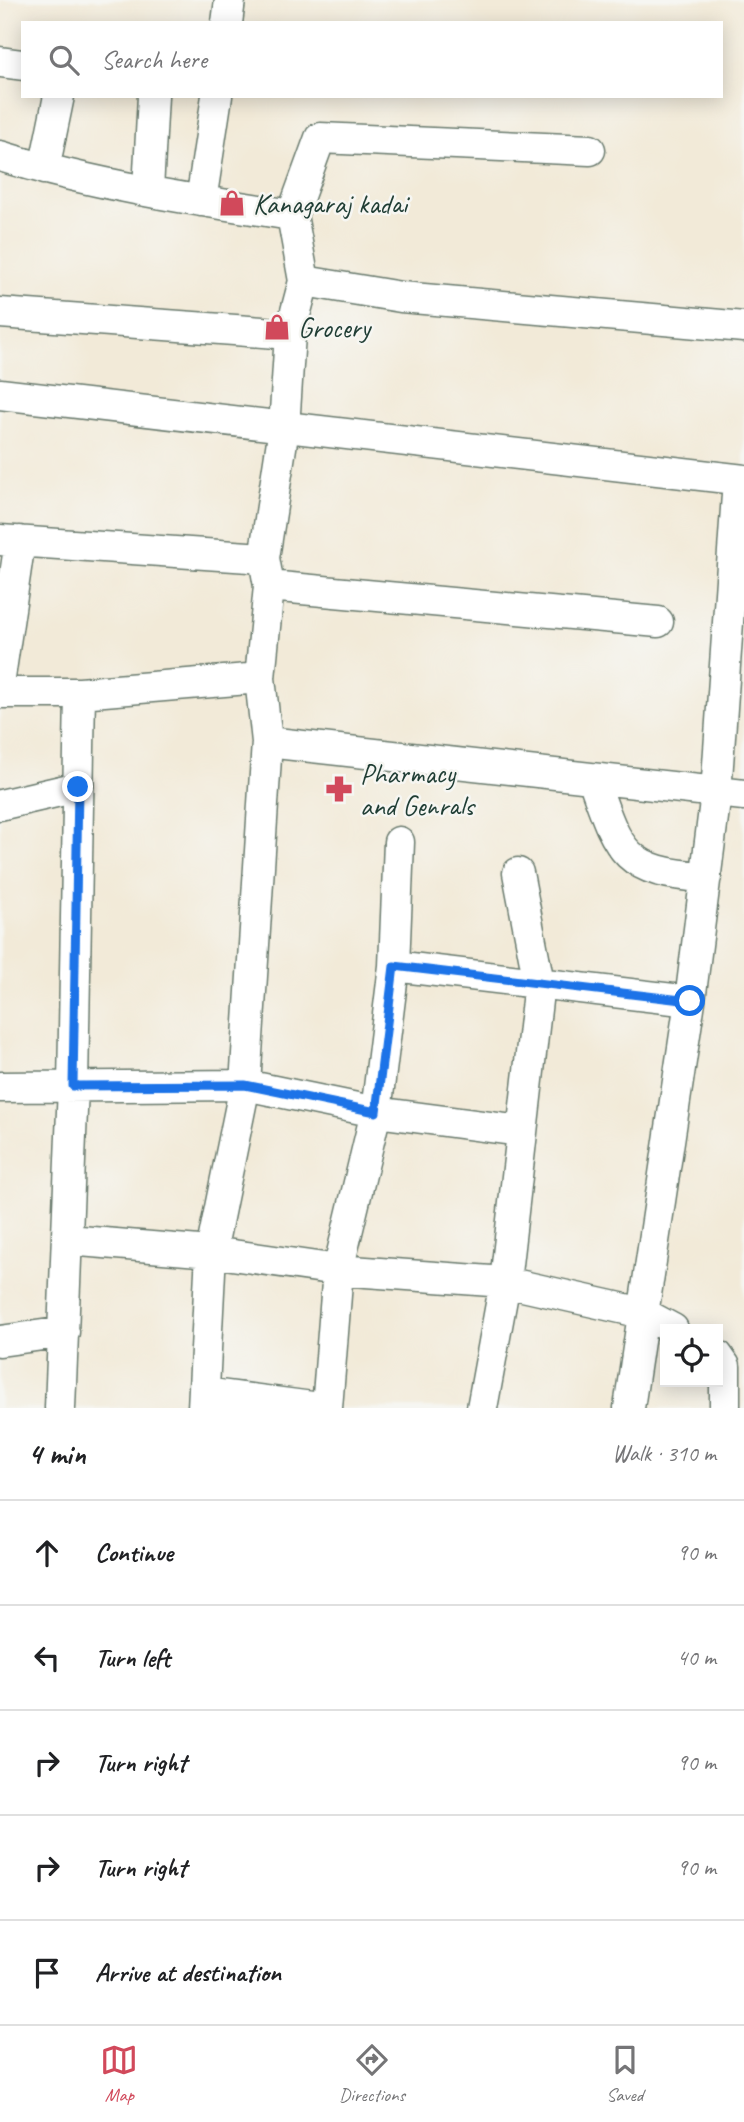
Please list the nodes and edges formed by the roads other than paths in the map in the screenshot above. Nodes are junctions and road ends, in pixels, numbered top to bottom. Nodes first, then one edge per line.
1 (230, 0) edge
2 (227, 21) edge
3 (0, 62) edge
4 (21, 65) edge
5 (59, 98) edge
6 (153, 98) edge
7 (217, 98) edge
8 (590, 150) dead end
9 (0, 156) edge
10 (44, 169) junction
11 (148, 190) junction
12 (201, 201) junction
13 (292, 215) junction
14 (304, 281) junction
15 (0, 313) edge
16 (744, 327) edge
17 (290, 334) junction
18 (0, 394) edge
19 (284, 428) junction
20 (741, 480) edge
21 (10, 541) edge
22 (266, 572) junction
23 (658, 622) dead end
24 (0, 677) edge
25 (260, 678) junction
26 (0, 693) edge
27 (80, 694) junction
28 (267, 742) junction
29 (593, 779) junction
30 (78, 787) junction
31 (730, 794) edge
32 (0, 805) edge
33 (398, 842) dead end
34 (518, 873) dead end
35 (706, 877) junction
36 (394, 966) junction
37 (538, 983) junction
38 (690, 1001) junction
39 (245, 1085) junction
40 (73, 1086) junction
41 (0, 1087) edge
42 (376, 1112) junction
43 (521, 1130) junction
44 (68, 1240) junction
45 (211, 1252) junction
46 (338, 1270) junction
47 (505, 1282) junction
48 (643, 1313) junction
49 (664, 1324) edge
50 (64, 1332) junction
51 (0, 1340) edge
52 (723, 1363) edge
53 (203, 1400) edge
54 (60, 1408) edge
55 (320, 1408) edge
56 (327, 1408) edge
57 (482, 1408) edge
58 (629, 1408) edge
59 (725, 1408) edge

1 - 2 street
3 - 4 street
5 - 10 street
6 - 11 street
7 - 12 street
8 - 13 street
9 - 10 street
10 - 11 street
11 - 12 street
12 - 13 street
13 - 14 street
14 - 16 street
14 - 17 street
15 - 17 street
17 - 19 street
18 - 19 street
19 - 20 street
19 - 22 street
20 - 31 street
21 - 22 street
21 - 24 street
22 - 23 street
22 - 25 street
25 - 27 street
25 - 28 street
26 - 27 street
27 - 30 street
28 - 29 street
28 - 39 street
29 - 31 street
29 - 35 street
30 - 32 street
30 - 40 street
31 - 35 street
33 - 36 street
34 - 37 street
35 - 38 street
36 - 37 street
36 - 42 street
37 - 38 street
37 - 43 street
38 - 48 street
39 - 40 street
39 - 42 street
39 - 45 street
40 - 41 street
40 - 44 street
42 - 43 street
42 - 46 street
43 - 47 street
44 - 45 street
44 - 50 street
45 - 46 street
45 - 53 street
46 - 47 street
46 - 56 street
47 - 48 street
47 - 57 street
48 - 49 street
48 - 58 street
50 - 51 street
50 - 54 street
52 - 59 street
53 - 55 street

